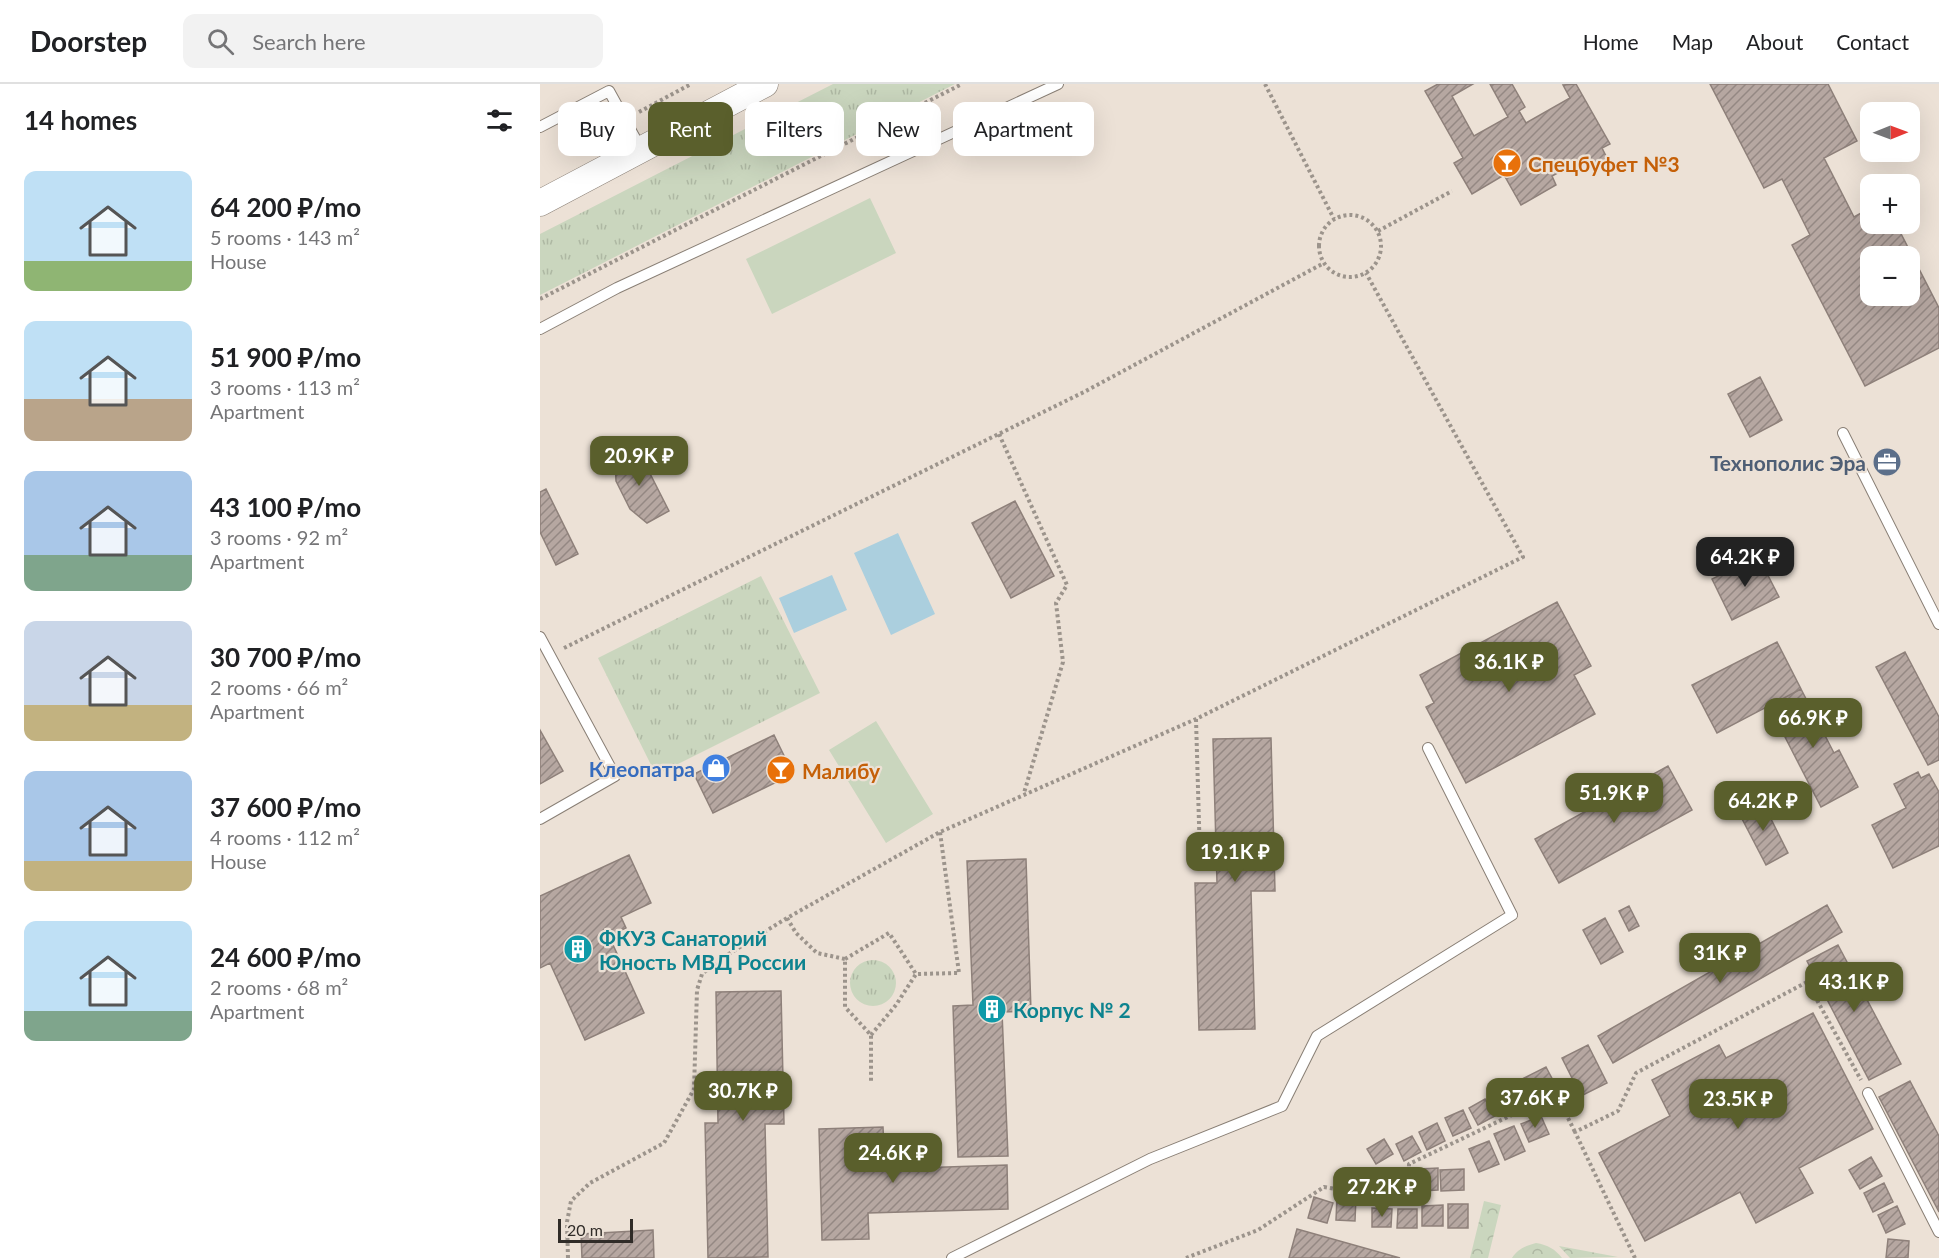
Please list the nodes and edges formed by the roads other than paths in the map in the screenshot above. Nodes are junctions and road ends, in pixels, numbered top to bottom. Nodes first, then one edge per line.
1 (1058, 84) edge
2 (752, 87) edge
3 (540, 127) edge
4 (641, 149) junction
5 (540, 202) edge
6 (540, 329) edge
7 (1843, 433) dead end
8 (1939, 624) edge
9 (540, 637) edge
10 (1428, 748) dead end
11 (540, 819) edge
12 (1868, 1093) road end
13 (1939, 1232) edge
14 (952, 1258) edge

1 - 6 lane
2 - 4 street
3 - 4 lane
4 - 5 street
7 - 8 lane
9 - 11 lane
10 - 14 lane
12 - 13 lane

